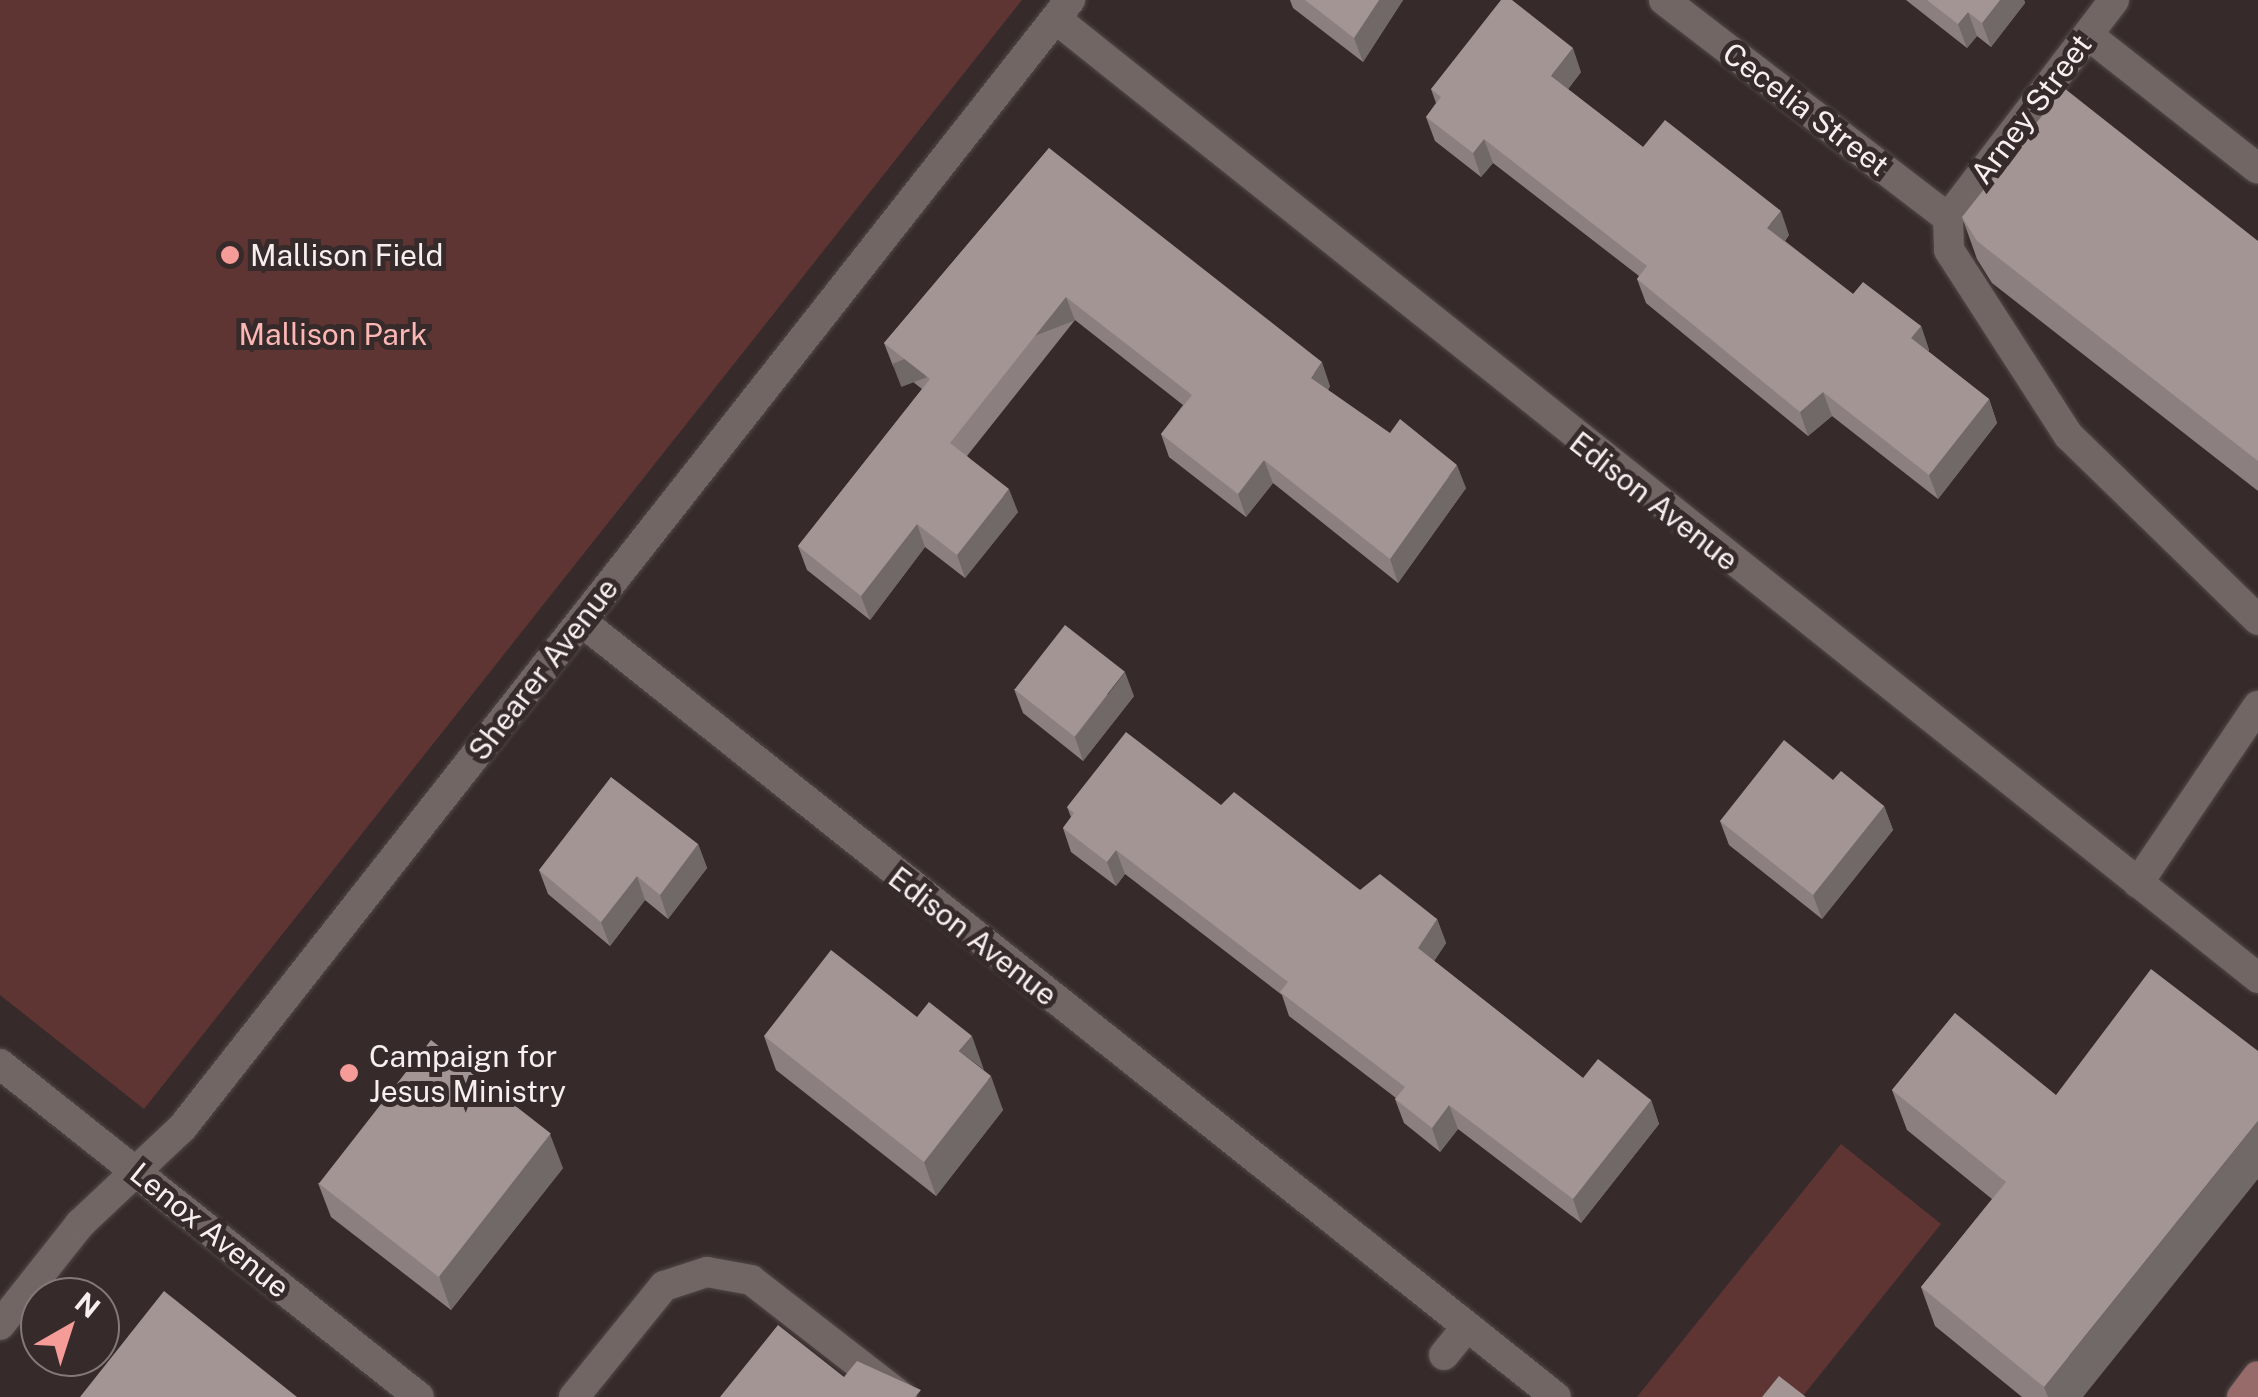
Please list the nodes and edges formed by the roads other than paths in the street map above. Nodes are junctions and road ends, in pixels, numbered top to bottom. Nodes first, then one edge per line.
1 (1664, 0) edge
2 (2114, 0) edge
3 (1063, 10) edge
4 (2088, 35) junction
5 (2258, 169) edge
6 (1948, 218) junction
7 (581, 620) junction
8 (2258, 620) edge
9 (2258, 706) edge
10 (2138, 883) junction
11 (2258, 978) edge
12 (0, 1064) edge
13 (137, 1172) junction
14 (0, 1325) edge
15 (1467, 1327) junction
16 (1444, 1356) dead end
17 (2258, 1376) edge
18 (418, 1397) edge
19 (574, 1397) edge
20 (902, 1397) edge
21 (1556, 1397) edge
22 (2242, 1397) edge

1 - 6 street, Cecelia Street
2 - 4 street, Arney Street
3 - 7 street, Shearer Avenue
3 - 10 street, Edison Avenue
4 - 5 street
4 - 6 street, Arney Street
6 - 8 street
7 - 13 street, Shearer Avenue
7 - 15 street, Edison Avenue
9 - 10 street
10 - 11 street, Edison Avenue
12 - 13 street, Lenox Avenue
13 - 14 street, Shearer Avenue
13 - 18 street, Lenox Avenue
15 - 16 street
15 - 21 street, Edison Avenue
17 - 22 main road
19 - 20 street

